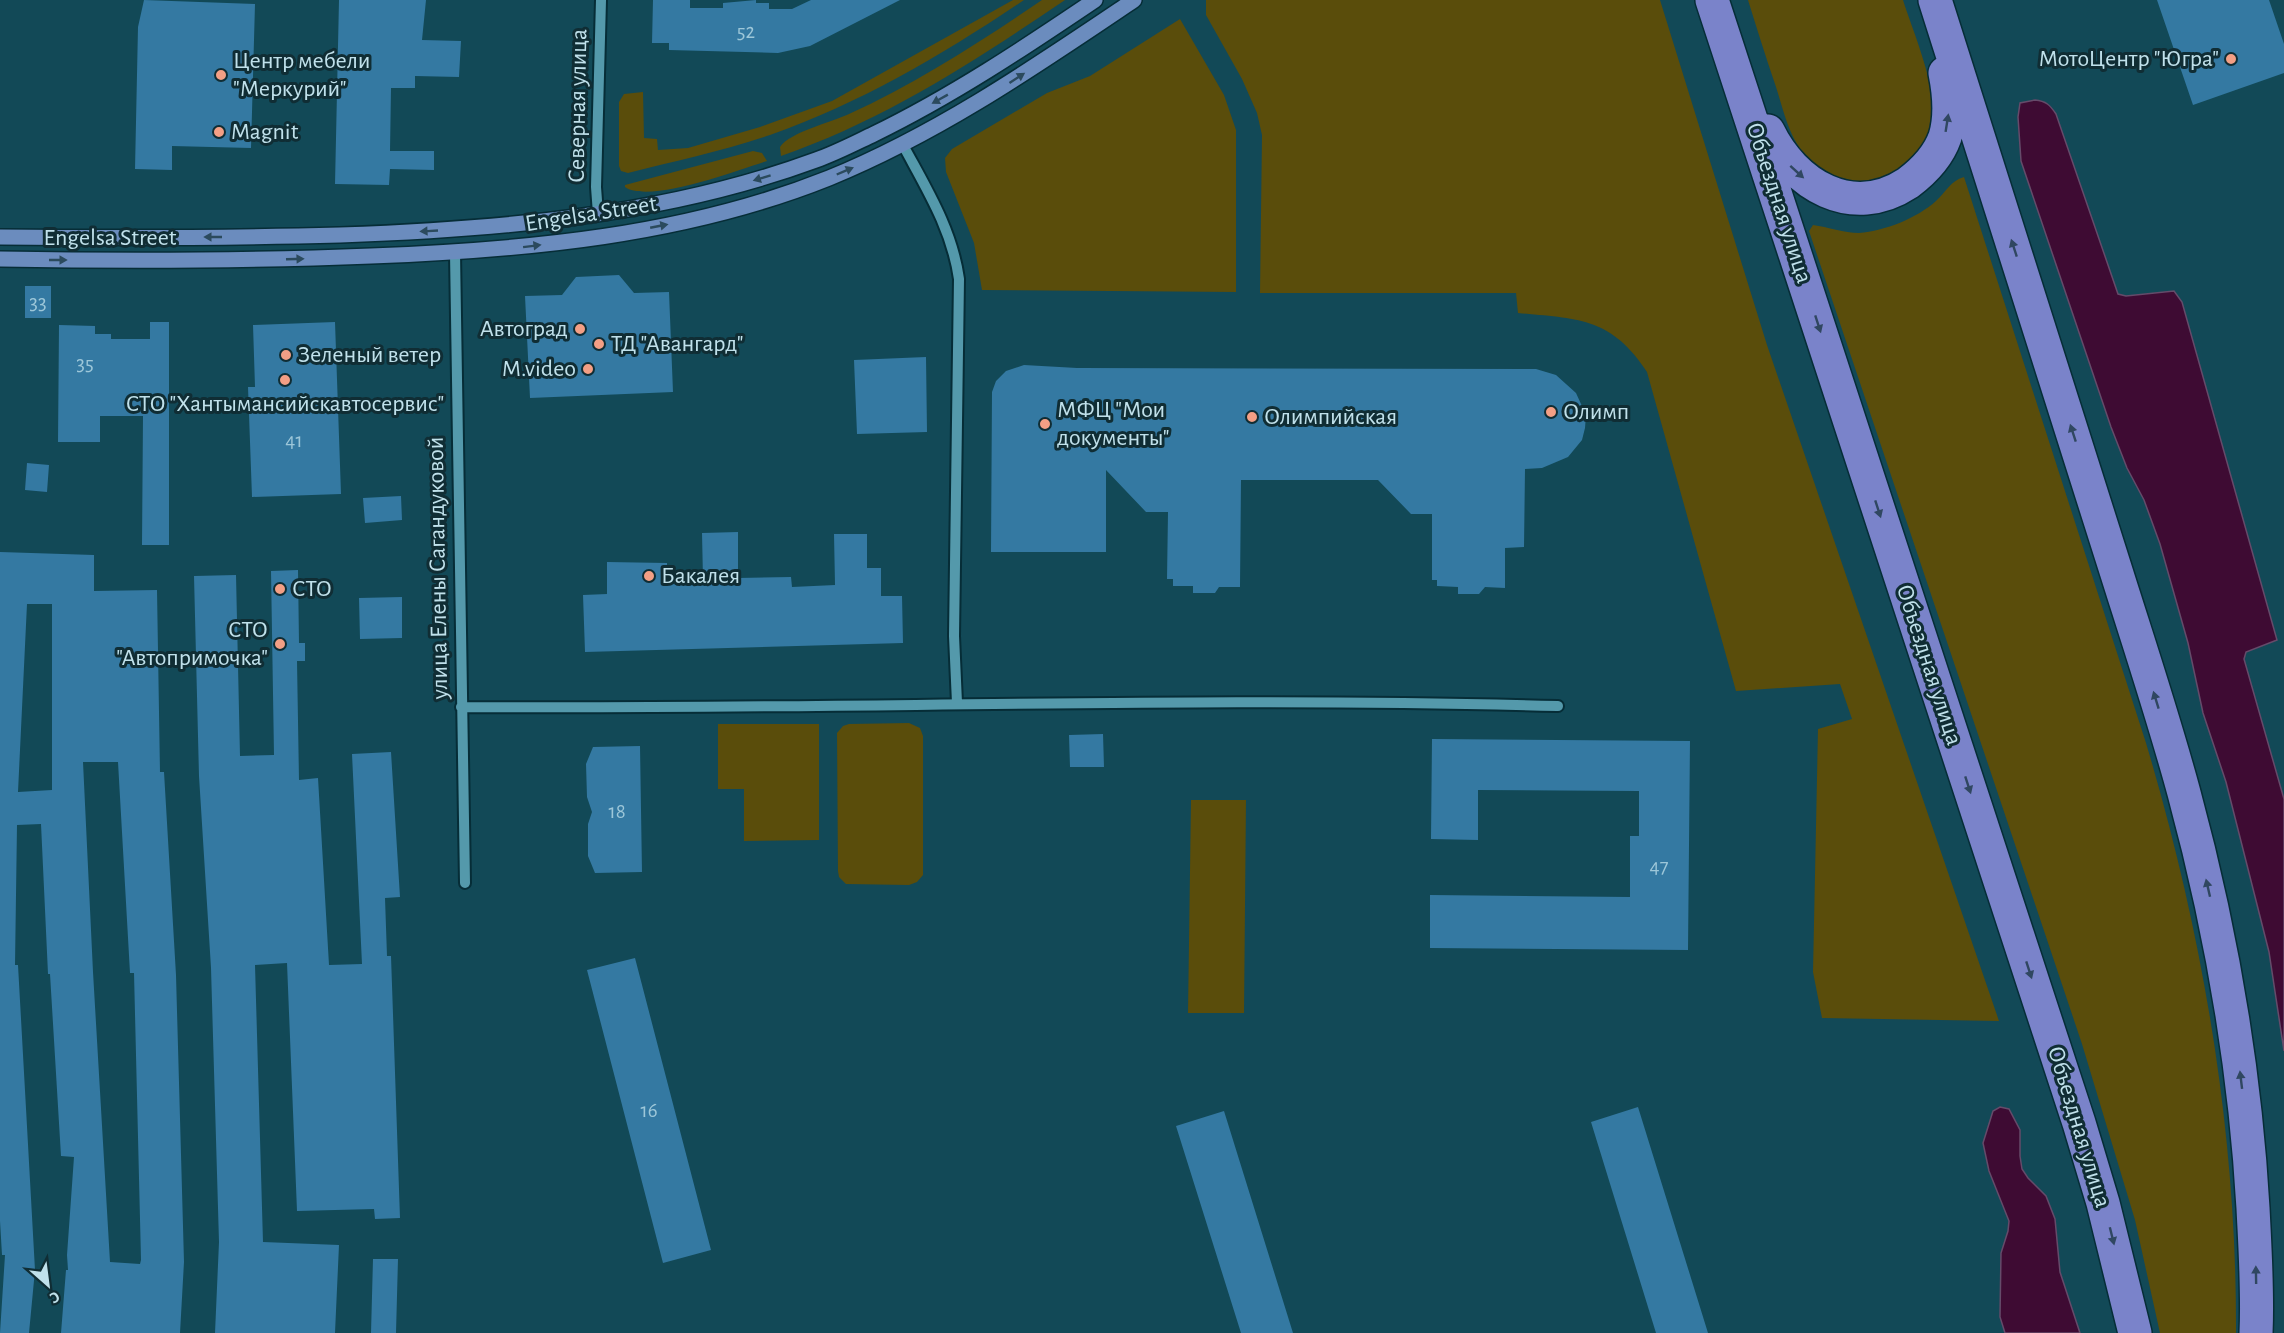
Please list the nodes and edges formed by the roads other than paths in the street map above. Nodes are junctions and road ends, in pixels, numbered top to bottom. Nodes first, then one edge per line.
1 (601, 0) edge
2 (1095, 0) edge
3 (1134, 0) edge
4 (1934, 0) edge
5 (1717, 14) edge
6 (892, 125) junction
7 (903, 145) junction
8 (598, 214) junction
9 (508, 226) junction
10 (454, 230) junction
11 (0, 237) edge
12 (265, 237) junction
13 (601, 237) junction
14 (510, 249) junction
15 (455, 253) junction
16 (0, 260) edge
17 (265, 260) junction
18 (957, 703) junction
19 (1558, 706) dead end
20 (461, 707) junction
21 (465, 883) dead end
22 (2135, 1333) edge
23 (2256, 1333) edge

1 - 8 street, Северная улица
2 -> 6 main road, Engelsa Street
7 -> 3 main road, Engelsa Street
5 -> 4 highway
23 -> 4 highway
5 -> 22 highway, Объездная улица
6 - 7 main road
6 -> 8 main road, Engelsa Street
13 -> 7 main road, Engelsa Street
7 - 18 street
8 - 9 main road, Engelsa Street
8 - 13 main road
9 - 10 main road, Engelsa Street
9 - 14 main road
10 -> 12 main road, Engelsa Street
10 - 15 main road
12 -> 11 main road, Engelsa Street
12 - 17 main road
14 -> 13 main road, Engelsa Street
14 - 15 main road, Engelsa Street
17 -> 15 main road, Engelsa Street
15 - 20 street, улица Елены Сагандуковой
16 -> 17 main road, Engelsa Street
18 - 19 street
18 - 20 street
20 - 21 street, улица Елены Сагандуковой

